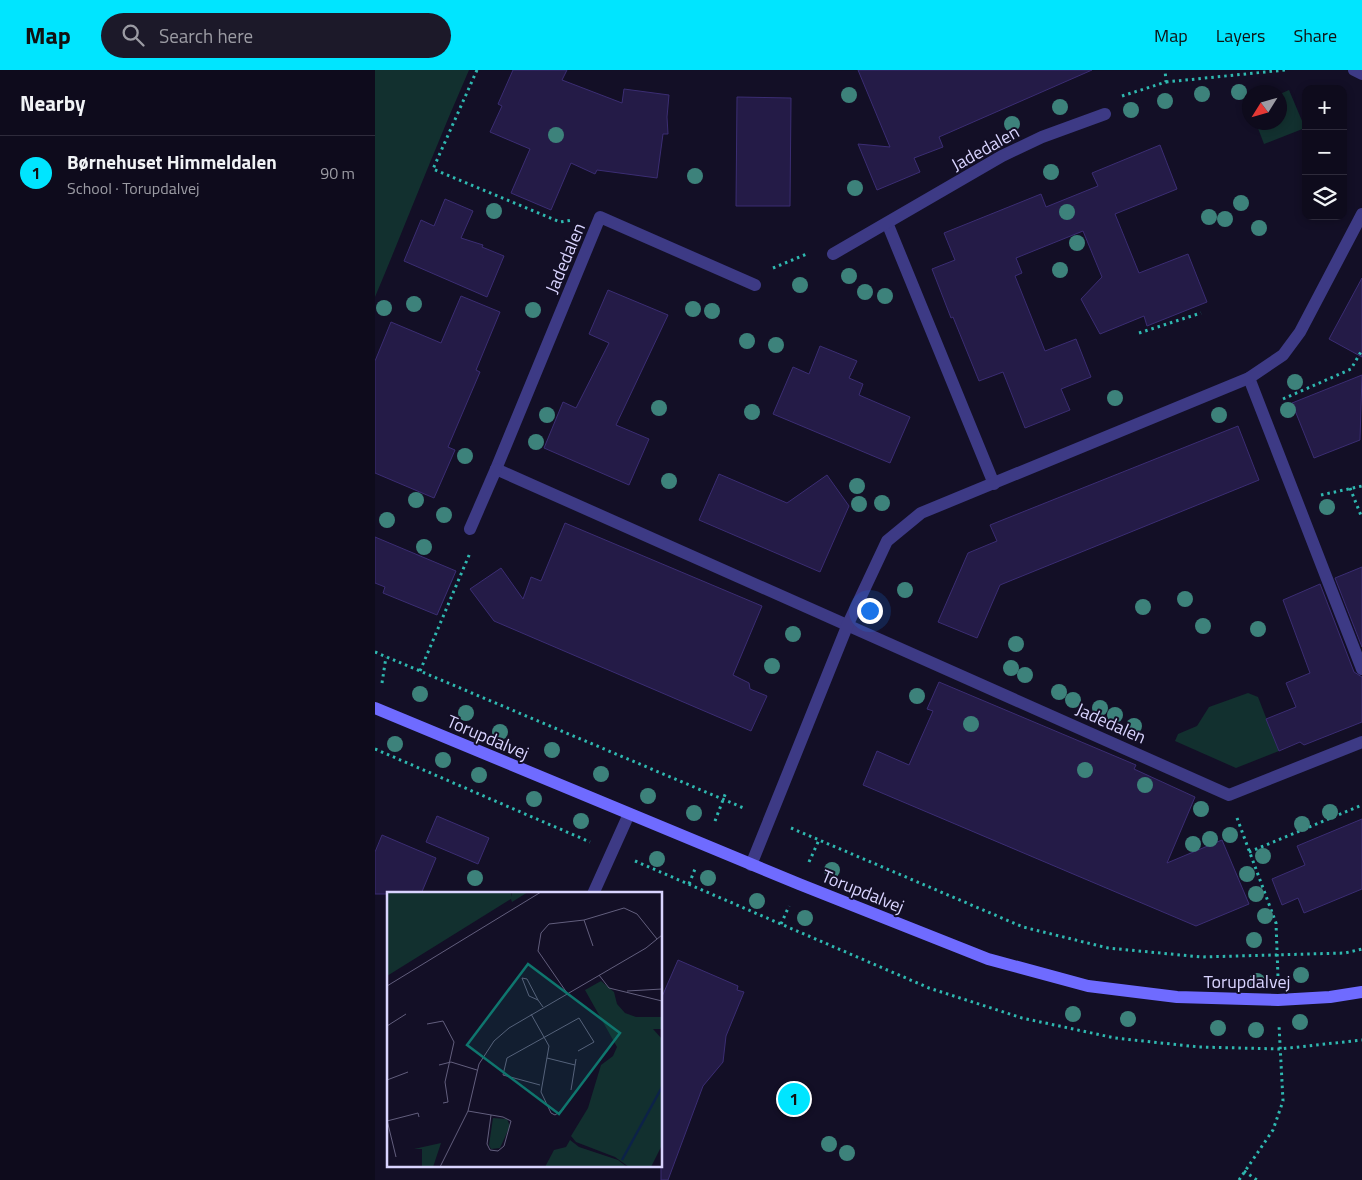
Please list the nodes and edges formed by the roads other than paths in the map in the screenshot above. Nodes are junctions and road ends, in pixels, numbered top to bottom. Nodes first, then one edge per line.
1 (1354, 70) edge
2 (1362, 74) edge
3 (1105, 114) road end
4 (1362, 214) edge
5 (888, 224) junction
6 (833, 254) road end
7 (755, 285) road end
8 (1249, 378) junction
9 (496, 468) junction
10 (994, 484) junction
11 (470, 529) road end
12 (848, 624) junction
13 (1362, 669) edge
14 (376, 711) edge
15 (1362, 742) edge
16 (629, 814) junction
17 (751, 865) junction
18 (594, 892) edge
19 (1362, 992) edge

1 - 2 street
3 - 5 street, Jadedalen
4 - 8 street
5 - 6 street, Jadedalen
5 - 10 street
7 - 9 street, Jadedalen
8 - 10 street
8 - 13 street
9 - 11 street, Jadedalen
9 - 12 street, Jadedalen
10 - 12 street
12 - 15 street, Jadedalen
12 - 17 street
14 - 16 street, Torupdalvej
16 - 17 street, Torupdalvej
16 - 18 street
17 - 19 street, Torupdalvej

